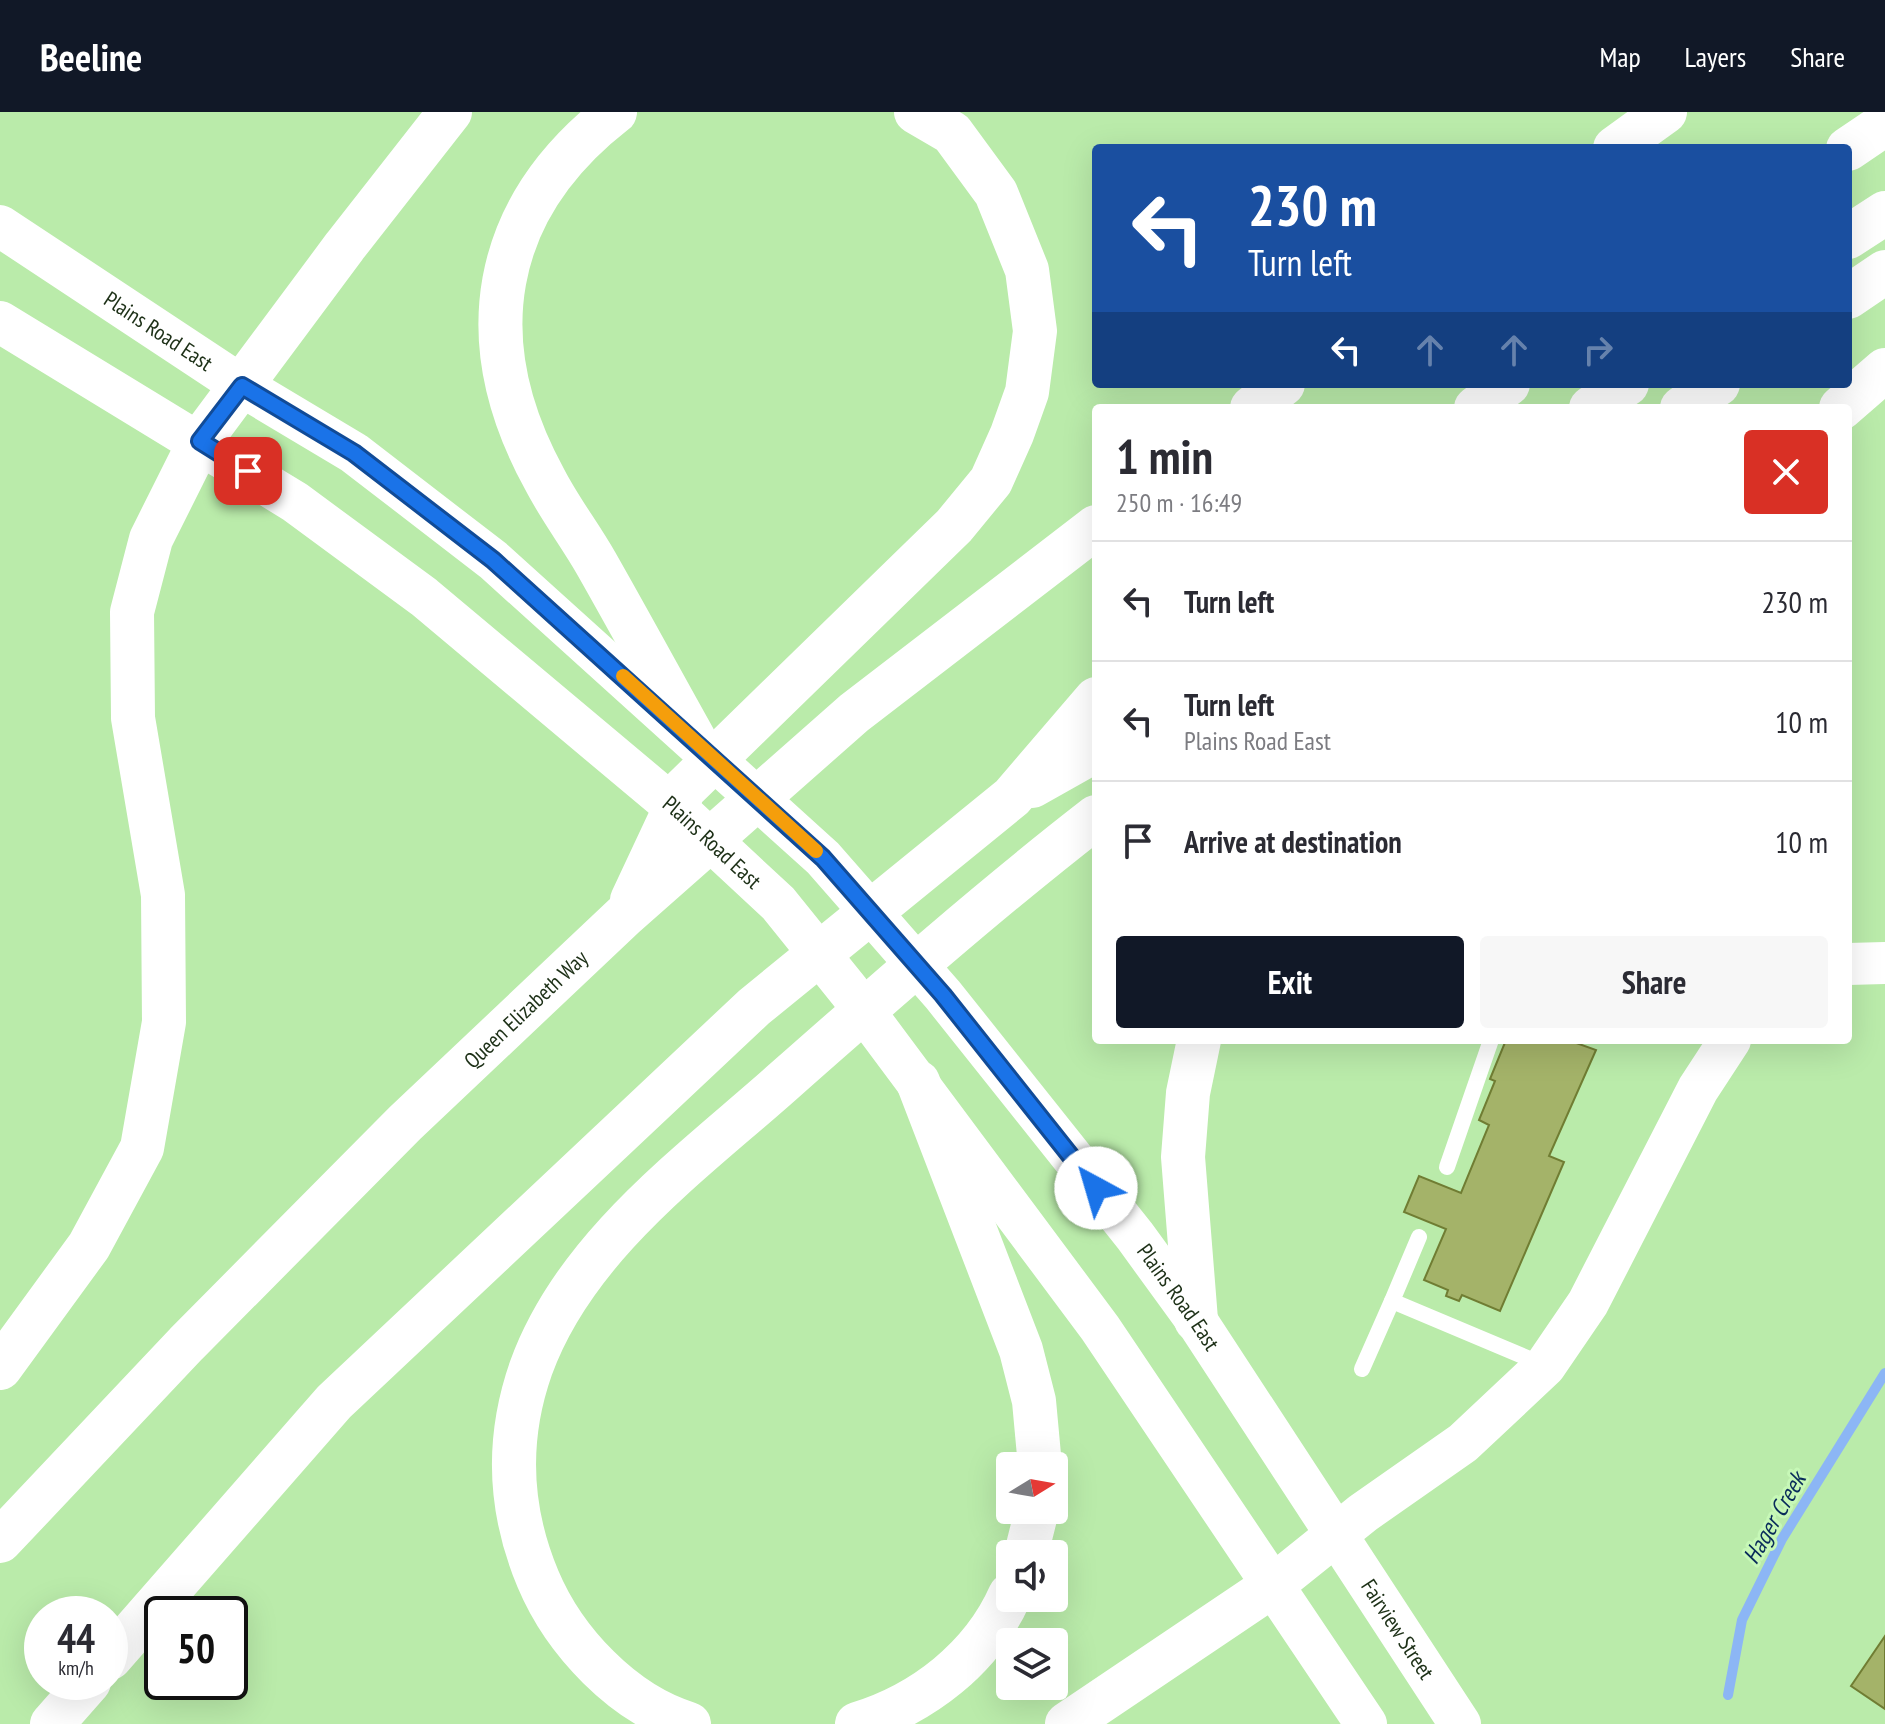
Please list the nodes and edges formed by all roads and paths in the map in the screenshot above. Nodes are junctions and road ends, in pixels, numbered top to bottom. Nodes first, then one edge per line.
1 (450, 112) edge
2 (615, 112) edge
3 (916, 112) edge
4 (1665, 112) edge
5 (1885, 124) edge
6 (1621, 144) edge
7 (1852, 146) edge
8 (1885, 213) edge
9 (0, 226) edge
10 (1852, 234) edge
11 (1885, 272) edge
12 (1852, 294) edge
13 (0, 322) edge
14 (1885, 370) edge
15 (242, 386) junction
16 (1278, 388) edge
17 (1503, 388) edge
18 (1621, 388) edge
19 (1712, 388) edge
20 (1257, 404) edge
21 (1481, 404) edge
22 (1597, 404) edge
23 (1688, 404) edge
24 (1846, 404) edge
25 (200, 441) junction
26 (1092, 530) edge
27 (1092, 704) edge
28 (694, 739) junction
29 (1092, 752) edge
30 (1012, 797) junction
31 (1092, 820) edge
32 (654, 875) junction
33 (1885, 963) edge
34 (1852, 964) edge
35 (1198, 1044) edge
36 (1490, 1044) edge
37 (1727, 1044) edge
38 (918, 1082) junction
39 (1447, 1167) dead end
40 (1419, 1237) dead end
41 (1392, 1301) junction
42 (1196, 1320) junction
43 (1545, 1366) junction
44 (0, 1368) edge
45 (1362, 1369) dead end
46 (1039, 1452) edge
47 (1334, 1536) junction
48 (0, 1541) edge
49 (1272, 1586) junction
50 (1000, 1612) edge
51 (128, 1637) edge
52 (73, 1700) edge
53 (52, 1724) edge
54 (689, 1724) edge
55 (857, 1724) edge
56 (1067, 1724) edge
57 (1366, 1724) edge
58 (1460, 1724) edge

1 - 15 highway
2 - 28 highway
3 - 32 highway
4 - 6 highway
5 - 7 highway
8 - 10 highway
9 - 15 main road, Plains Road East
11 - 12 highway
13 - 25 main road, Plains Road East
14 - 24 highway
15 - 25 highway
15 - 28 main road, Plains Road East
16 - 20 highway
17 - 21 highway
18 - 22 highway
19 - 23 highway
25 - 38 main road, Plains Road East
25 - 44 highway
26 - 32 highway
27 - 30 highway
28 - 42 main road, Plains Road East
29 - 30 highway
30 - 51 highway
31 - 54 highway
32 - 48 highway, Queen Elizabeth Way
33 - 34 main road
35 - 42 highway
36 - 39 lane
37 - 43 main road
38 - 46 highway
38 - 49 main road, Plains Road East
40 - 41 lane
41 - 43 lane
41 - 45 lane
42 - 47 main road, Plains Road East
43 - 47 main road
47 - 49 main road
47 - 58 main road, Fairview Street
49 - 56 highway
49 - 57 main road
50 - 55 highway
52 - 53 highway

